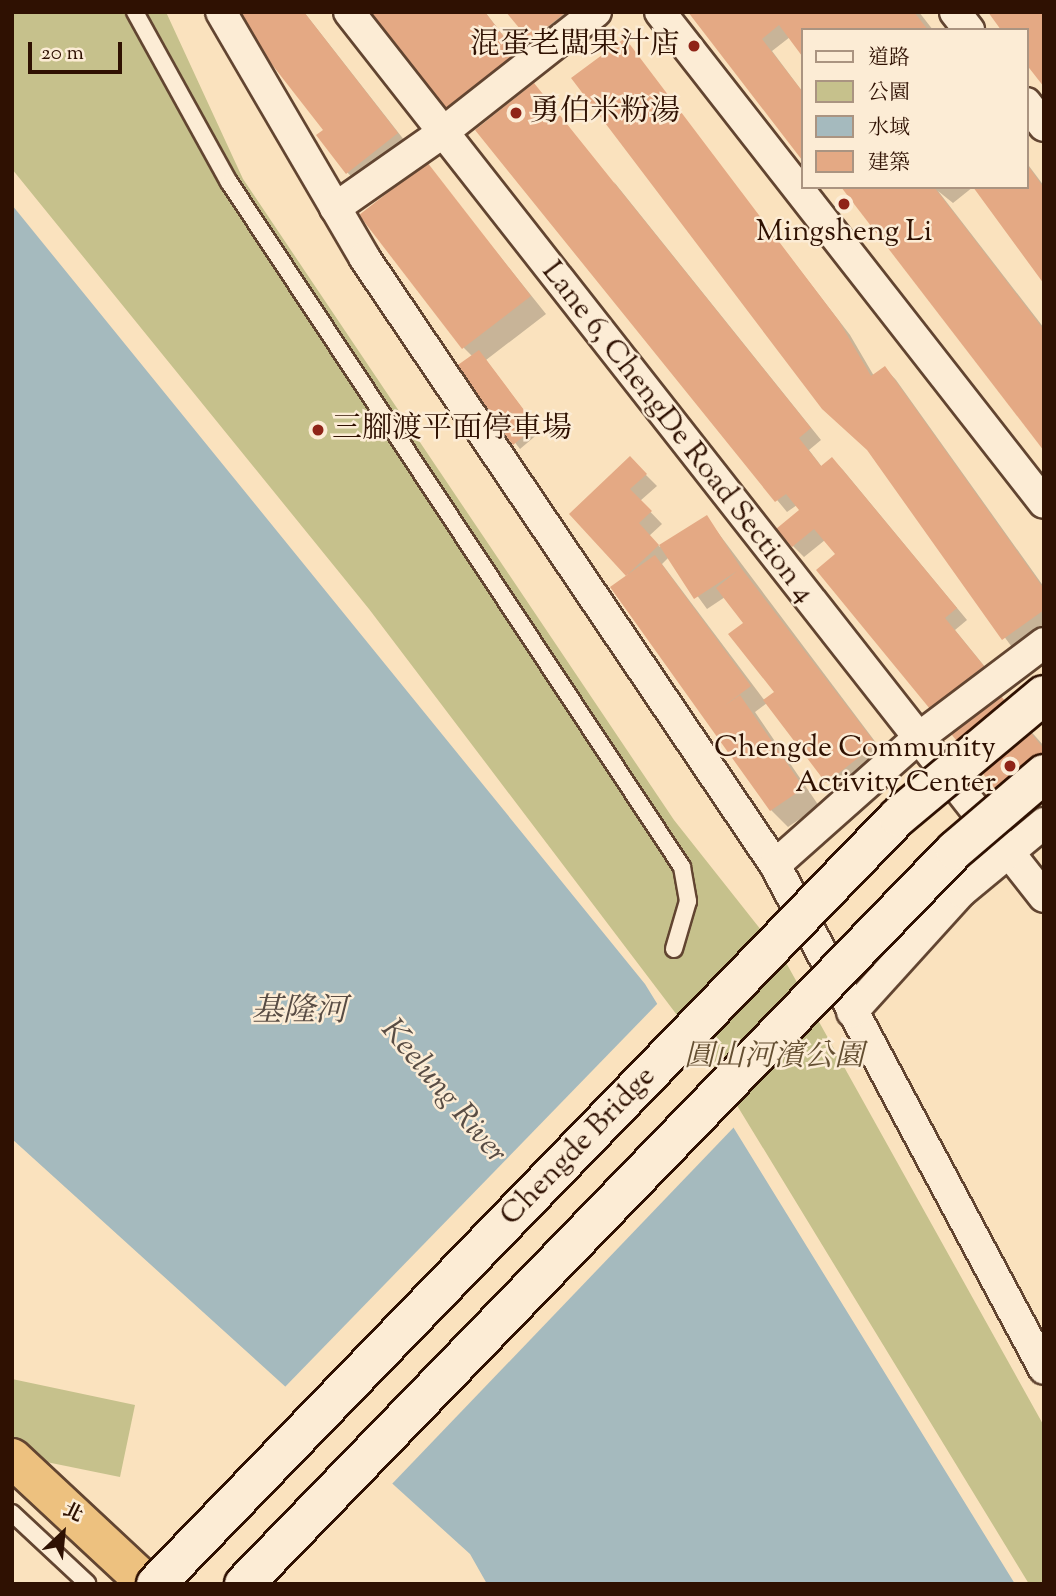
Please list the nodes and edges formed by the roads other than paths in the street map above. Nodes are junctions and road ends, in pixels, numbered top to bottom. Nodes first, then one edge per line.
1 (135, 12) edge
2 (221, 12) edge
3 (349, 12) edge
4 (596, 12) edge
5 (660, 12) edge
6 (955, 12) edge
7 (967, 28) edge
8 (1028, 105) edge
9 (1044, 125) edge
10 (442, 133) junction
11 (335, 208) junction
12 (1044, 503) edge
13 (1044, 643) edge
14 (1044, 695) edge
15 (917, 740) junction
16 (1044, 774) edge
17 (1044, 823) edge
18 (1008, 851) junction
19 (775, 865) junction
20 (1044, 897) edge
21 (674, 949) dead end
22 (852, 1012) junction
23 (1044, 1369) edge
24 (12, 1458) edge
25 (12, 1513) edge
26 (87, 1583) edge
27 (147, 1584) edge
28 (156, 1584) edge
29 (244, 1584) edge

1 - 21 lane
2 - 11 street
3 - 10 street, Lane 6, ChengDe Road Section 4
4 - 10 street
5 - 12 street
6 - 7 street
8 - 9 street
10 - 11 street
10 - 15 street, Lane 6, ChengDe Road Section 4
11 - 19 street
13 - 15 street
14 - 28 main road, Chengde Bridge, bridge
15 - 18 street, Lane 6, ChengDe Road Section 4
15 - 19 street
16 - 29 main road, bridge
17 - 18 street
18 - 20 street, Lane 6, ChengDe Road Section 4
18 - 22 street
19 - 22 street
22 - 23 street
24 - 27 highway
25 - 26 lane

